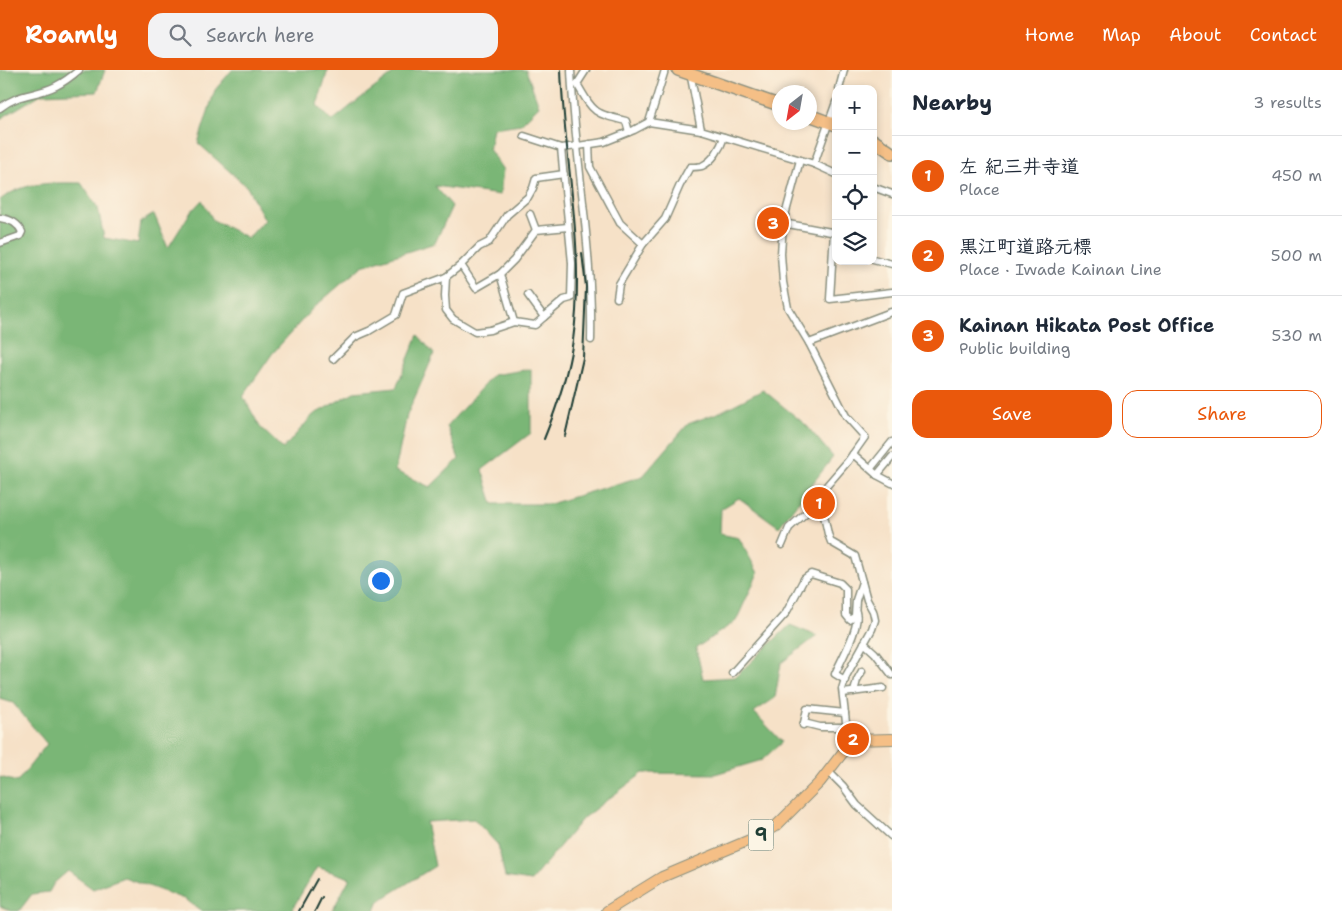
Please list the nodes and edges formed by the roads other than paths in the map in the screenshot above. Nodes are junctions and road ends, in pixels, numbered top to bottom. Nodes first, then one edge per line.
1 (79, 70) edge
2 (571, 70) edge
3 (586, 70) edge
4 (665, 70) edge
5 (678, 70) edge
6 (844, 70) edge
7 (689, 72) edge
8 (574, 84) junction
9 (840, 85) edge
10 (772, 102) edge
11 (0, 108) edge
12 (817, 119) edge
13 (649, 122) junction
14 (832, 124) edge
15 (701, 130) junction
16 (629, 132) junction
17 (524, 136) dead end
18 (724, 137) junction
19 (877, 143) edge
20 (589, 144) junction
21 (578, 146) junction
22 (561, 148) junction
23 (892, 153) edge
24 (800, 160) junction
25 (814, 164) junction
26 (832, 172) edge
27 (564, 174) junction
28 (877, 189) edge
29 (892, 194) edge
30 (530, 214) dead end
31 (0, 218) edge
32 (783, 223) junction
33 (568, 227) junction
34 (536, 230) junction
35 (832, 231) edge
36 (0, 243) edge
37 (643, 244) junction
38 (877, 261) edge
39 (892, 264) edge
40 (461, 265) junction
41 (833, 265) edge
42 (500, 274) junction
43 (446, 277) junction
44 (892, 292) edge
45 (528, 295) dead end
46 (617, 298) dead end
47 (892, 305) edge
48 (891, 314) edge
49 (544, 317) junction
50 (514, 322) junction
51 (591, 340) dead end
52 (809, 342) junction
53 (333, 359) dead end
54 (892, 442) edge
55 (853, 454) junction
56 (892, 457) edge
57 (871, 468) junction
58 (877, 475) junction
59 (891, 482) edge
60 (820, 500) junction
61 (782, 545) dead end
62 (862, 582) junction
63 (855, 608) junction
64 (864, 643) junction
65 (862, 671) dead end
66 (732, 673) dead end
67 (892, 675) edge
68 (845, 680) junction
69 (883, 688) dead end
70 (854, 692) junction
71 (843, 693) junction
72 (798, 708) dead end
73 (807, 709) junction
74 (845, 713) junction
75 (847, 727) junction
76 (892, 739) edge
77 (851, 742) junction
78 (829, 772) junction
79 (892, 835) edge
80 (607, 911) edge

1 - 11 street
2 - 8 street
3 - 8 street
4 - 13 street
5 - 7 highway
6 - 9 street
7 - 10 highway
7 - 15 street
8 - 16 street
8 - 21 street
12 - 14 highway
13 - 15 street
13 - 16 street
14 - 25 street
15 - 18 street
16 - 20 street
17 - 22 street
18 - 24 street
18 - 37 street
19 - 23 highway
20 - 21 street
20 - 37 street
21 - 22 street
21 - 51 street
22 - 27 street
24 - 25 street
24 - 32 street
25 - 26 street
27 - 33 street
27 - 40 street
28 - 29 street
30 - 34 street
31 - 36 street
32 - 35 street
32 - 52 street
33 - 34 street
33 - 49 street
34 - 42 street
37 - 46 street
38 - 39 street
40 - 42 street
40 - 43 street
41 - 44 street
42 - 50 street
43 - 50 street
43 - 53 street
45 - 49 street
47 - 48 street
48 - 52 street
49 - 50 street
52 - 55 street
54 - 57 street
55 - 57 street
55 - 60 street
56 - 58 street
57 - 58 street
58 - 59 street
60 - 61 street
60 - 62 street
62 - 63 street
62 - 64 street
63 - 66 street
63 - 68 street
64 - 67 street
64 - 68 street
65 - 70 street
68 - 71 street
69 - 70 street
70 - 71 street
71 - 74 street
72 - 73 street
73 - 74 street
73 - 75 street
74 - 75 street
75 - 77 street
76 - 77 main road
77 - 78 main road, 9
78 - 79 street
78 - 80 main road, 9

